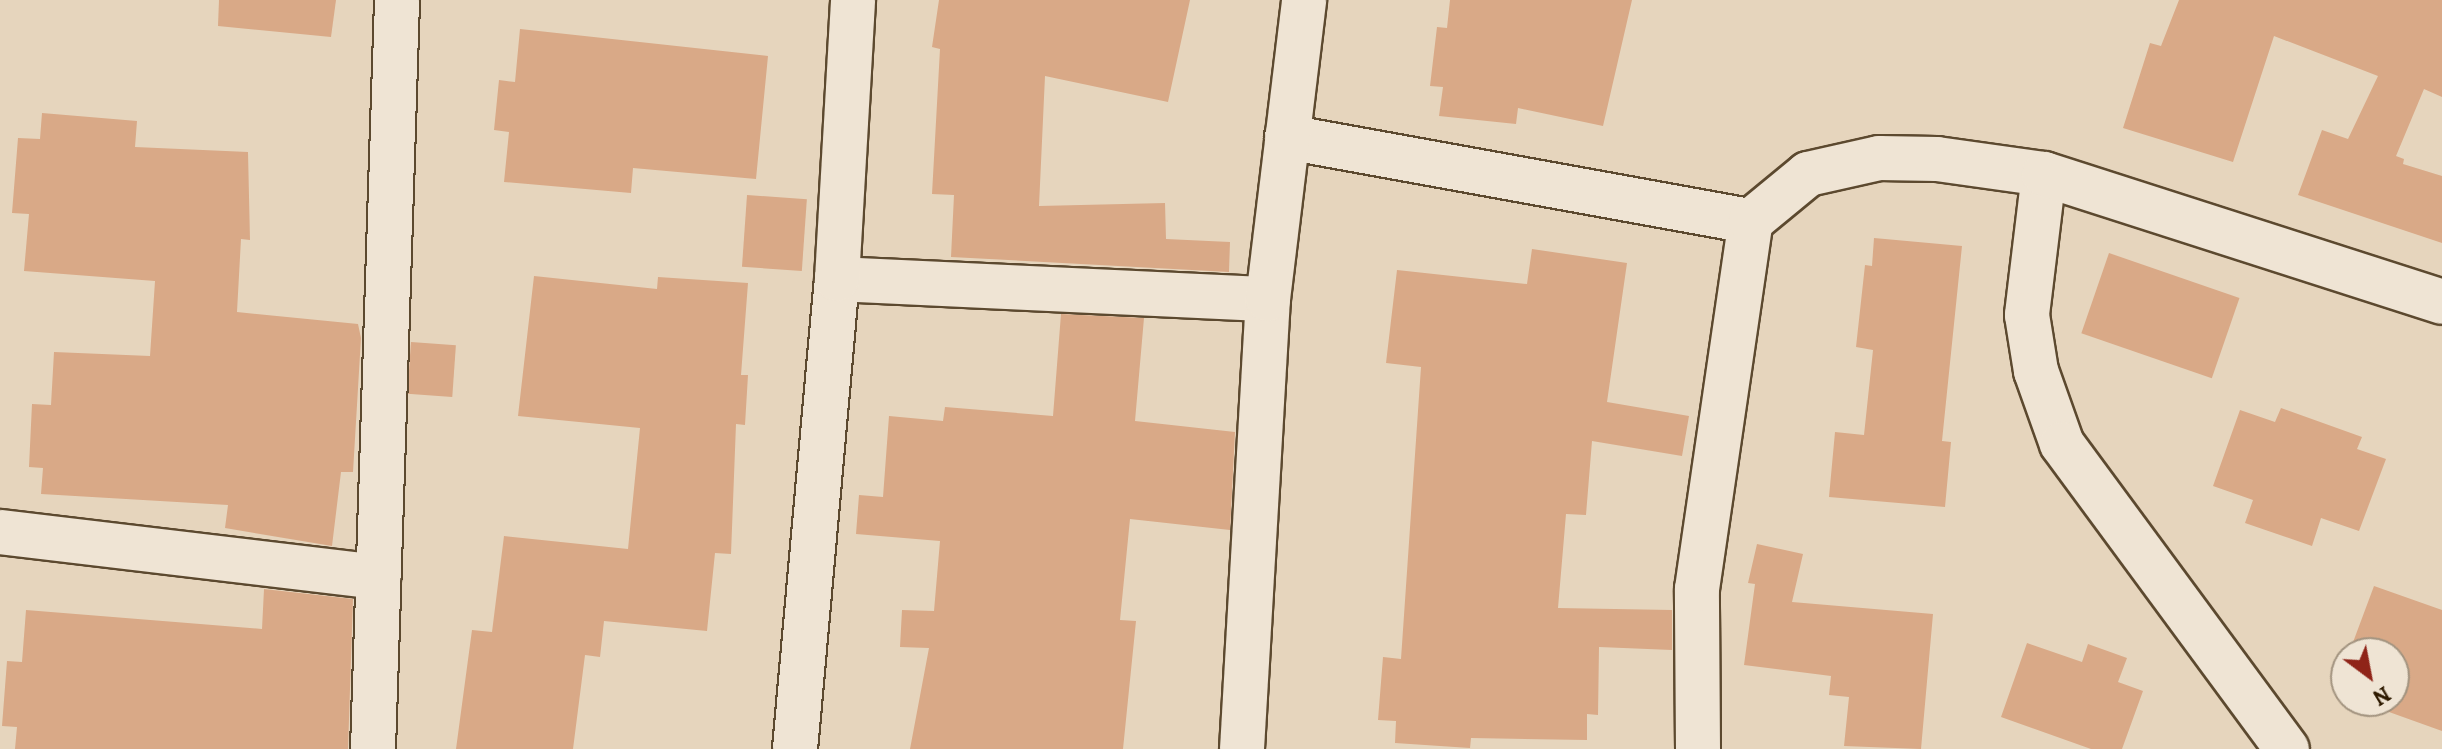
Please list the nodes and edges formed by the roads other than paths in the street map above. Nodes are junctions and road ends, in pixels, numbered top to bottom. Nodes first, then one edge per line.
1 (397, 0) edge
2 (853, 0) edge
3 (1304, 0) edge
4 (1287, 137) junction
5 (2044, 174) junction
6 (1751, 221) junction
7 (837, 279) junction
8 (1268, 299) junction
9 (2442, 302) edge
10 (0, 532) edge
11 (378, 577) junction
12 (373, 749) edge
13 (795, 749) edge
14 (1242, 749) edge
15 (1698, 749) edge
16 (2287, 749) edge

1 - 11 street
2 - 7 street
3 - 4 street
4 - 6 street
4 - 8 street
5 - 6 street
5 - 9 street
5 - 16 street
6 - 15 street
7 - 8 street
7 - 13 street
8 - 14 street
10 - 11 street
11 - 12 street

